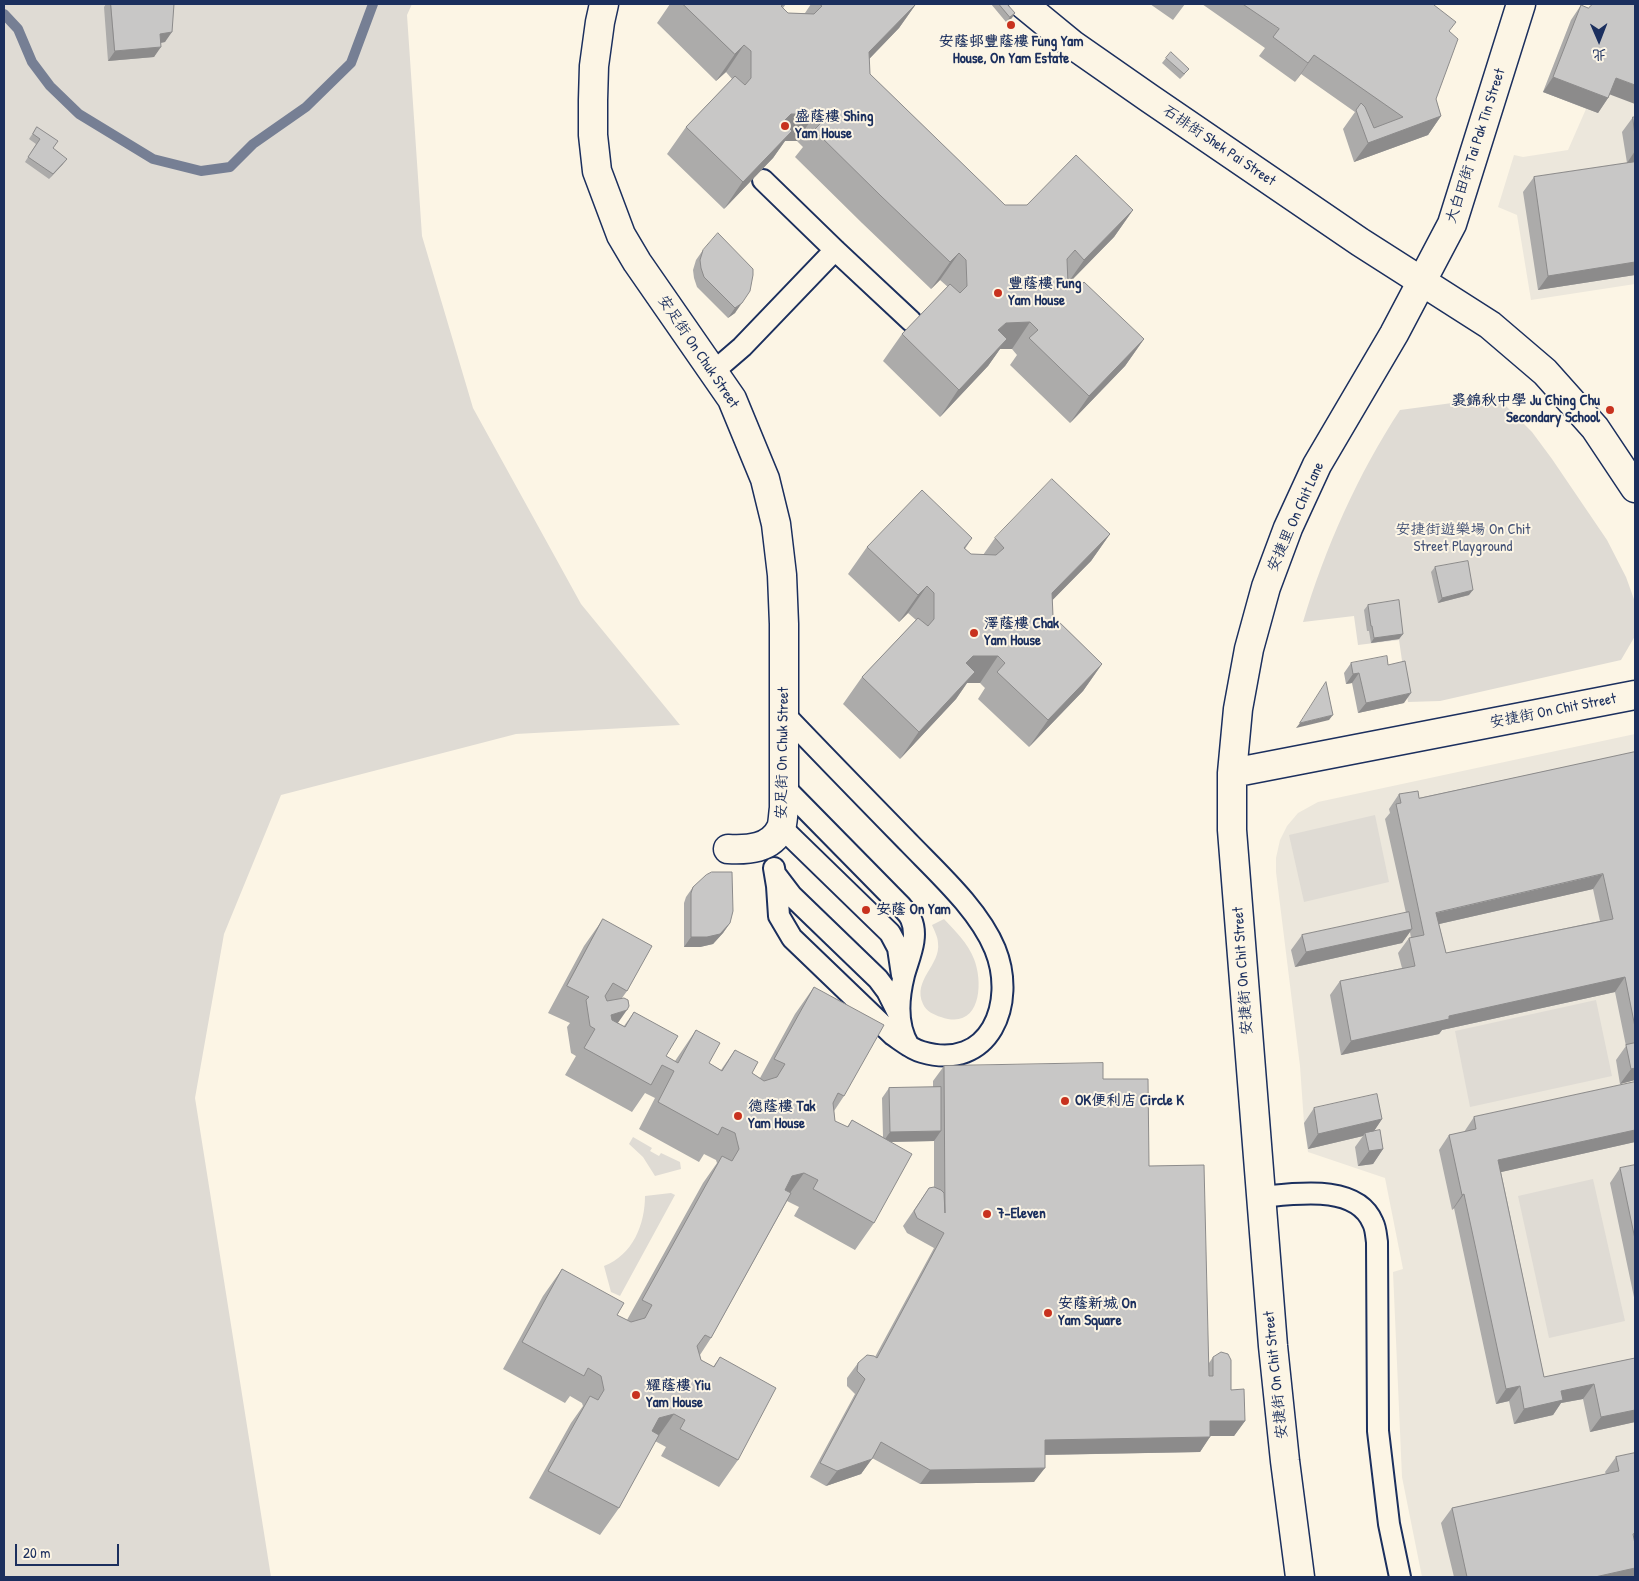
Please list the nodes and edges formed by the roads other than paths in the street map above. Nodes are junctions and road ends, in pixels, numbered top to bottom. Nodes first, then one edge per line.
1 (604, 4) edge
2 (1023, 4) edge
3 (1521, 4) edge
4 (763, 180) edge
5 (835, 250) junction
6 (1421, 281) junction
7 (912, 321) edge
8 (713, 372) junction
9 (1635, 488) edge
10 (1635, 695) edge
11 (785, 715) junction
12 (1232, 773) junction
13 (785, 788) junction
14 (773, 847) junction
15 (728, 849) dead end
16 (902, 987) junction
17 (900, 1017) junction
18 (909, 1046) junction
19 (1260, 1197) junction
20 (1300, 1577) edge
21 (1400, 1577) edge

1 - 8 street, 安足街 On Chuk Street
2 - 6 street, 石排街 Shek Pai Street
3 - 6 street, 大白田街 Tai Pak Tin Street
4 - 5 lane
5 - 7 lane
5 - 8 lane
6 - 9 street
6 - 12 street, 安捷里 On Chit Lane
8 - 11 street, 安足街 On Chuk Street
10 - 12 street, 安捷街 On Chit Street
11 - 13 street, 安足街 On Chuk Street
11 - 18 lane
12 - 19 street, 安捷街 On Chit Street
13 - 14 street, 安足街 On Chuk Street
13 - 16 lane
14 - 15 street
14 - 16 lane
14 - 17 lane
14 - 18 lane
16 - 17 lane
17 - 18 lane
19 - 20 street, 安捷街 On Chit Street
19 - 21 lane

